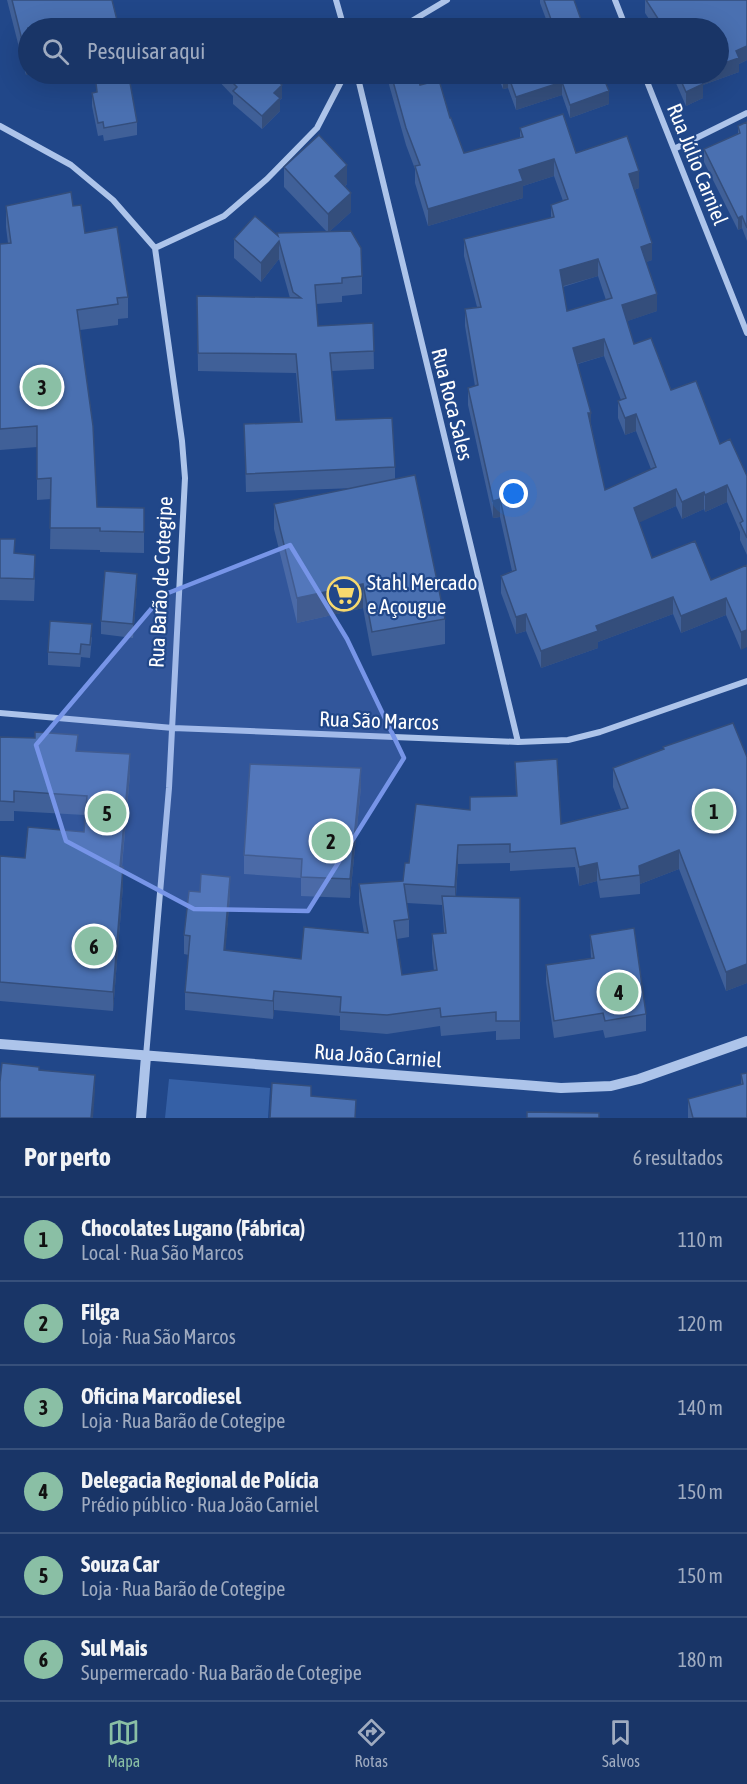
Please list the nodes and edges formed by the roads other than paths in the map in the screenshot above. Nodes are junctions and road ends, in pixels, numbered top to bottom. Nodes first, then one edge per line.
1 (336, 0) edge
2 (447, 0) edge
3 (615, 0) edge
4 (341, 18) edge
5 (417, 18) edge
6 (622, 18) edge
7 (340, 84) edge
8 (359, 84) edge
9 (648, 84) edge
10 (747, 113) edge
11 (0, 126) edge
12 (674, 149) junction
13 (155, 248) junction
14 (747, 333) edge
15 (747, 681) edge
16 (0, 713) edge
17 (173, 728) junction
18 (518, 742) junction
19 (747, 1041) edge
20 (0, 1044) edge
21 (146, 1056) junction
22 (141, 1118) edge

1 - 4 street
2 - 5 street
3 - 6 street
7 - 13 street
8 - 18 street, Rua Roca Sales
9 - 12 street, Rua Júlio Carniel
10 - 12 street
11 - 13 street
12 - 14 street, Rua Júlio Carniel
13 - 17 street, Rua Barão de Cotegipe
15 - 18 street, Rua São Marcos
16 - 17 street, Rua São Marcos
17 - 18 street, Rua São Marcos
17 - 21 street, Rua Barão de Cotegipe
19 - 21 street, Rua João Carniel
20 - 21 street, Rua João Carniel
21 - 22 street, Rua Barão de Cotegipe

